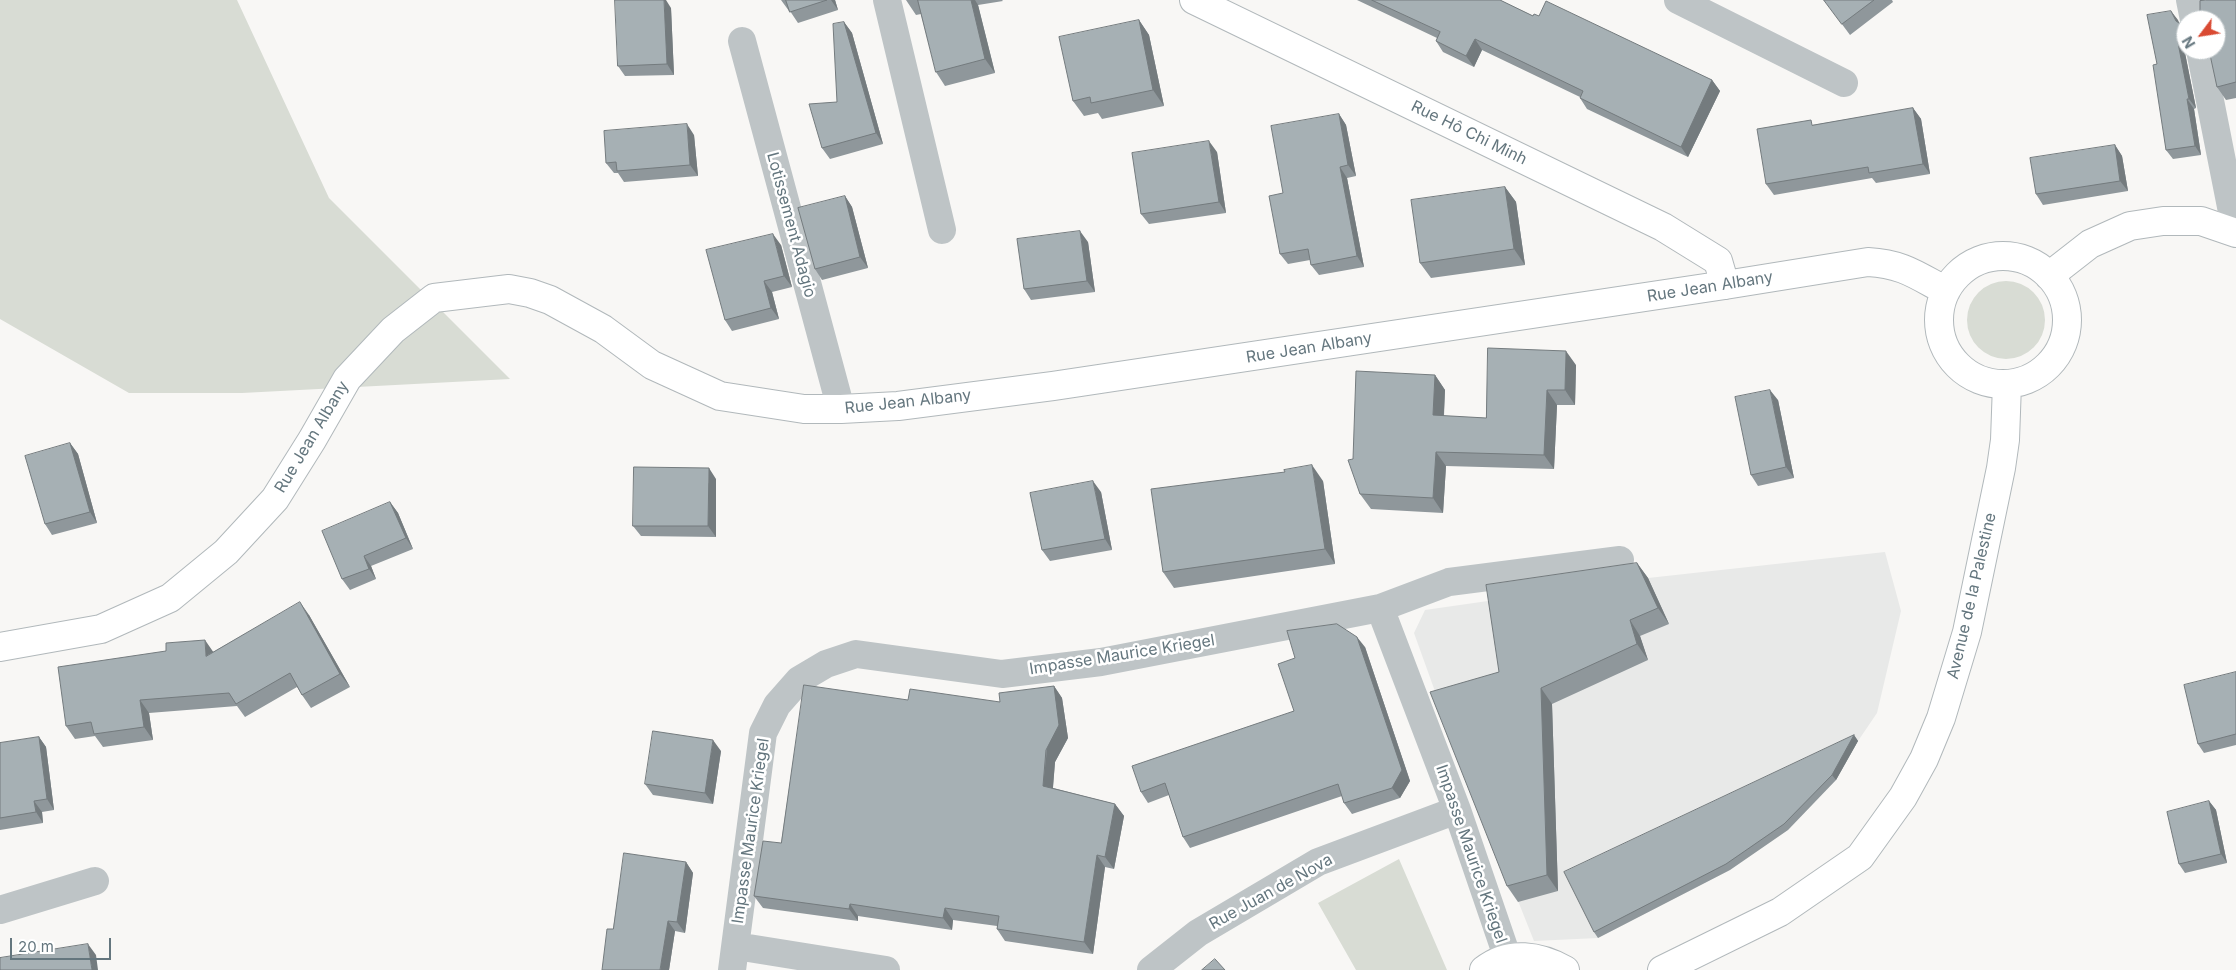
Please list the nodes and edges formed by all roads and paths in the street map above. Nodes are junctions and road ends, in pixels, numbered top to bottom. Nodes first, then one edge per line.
1 (886, 0) edge
2 (1194, 0) edge
3 (1678, 0) edge
4 (742, 41) dead end
5 (2202, 60) edge
6 (1844, 83) dead end
7 (942, 230) dead end
8 (2236, 232) edge
9 (2049, 276) junction
10 (1725, 285) junction
11 (1946, 291) junction
12 (2007, 384) junction
13 (841, 409) junction
14 (1620, 560) dead end
15 (1380, 608) junction
16 (0, 647) edge
17 (1457, 810) junction
18 (95, 881) dead end
19 (0, 910) edge
20 (734, 958) edge
21 (1496, 964) edge
22 (886, 970) edge
23 (1151, 970) edge
24 (1565, 970) edge
25 (1662, 970) edge

1 - 7 street
2 - 10 main road, Rue Hô Chi Minh
3 - 6 street
4 - 13 street, Lotissement Adagio
5 - 8 street
8 - 9 main road
9 - 11 main road
9 - 12 main road
10 - 11 main road, Rue Jean Albany
10 - 13 main road, Rue Jean Albany
11 - 12 main road
12 - 25 main road, Avenue de la Palestine
13 - 16 main road, Rue Jean Albany
14 - 15 street
15 - 17 street, Impasse Maurice Kriegel
15 - 20 street, Impasse Maurice Kriegel
17 - 21 street, Impasse Maurice Kriegel
17 - 23 street, Rue Juan de Nova
18 - 19 street
20 - 22 street
21 - 24 main road

